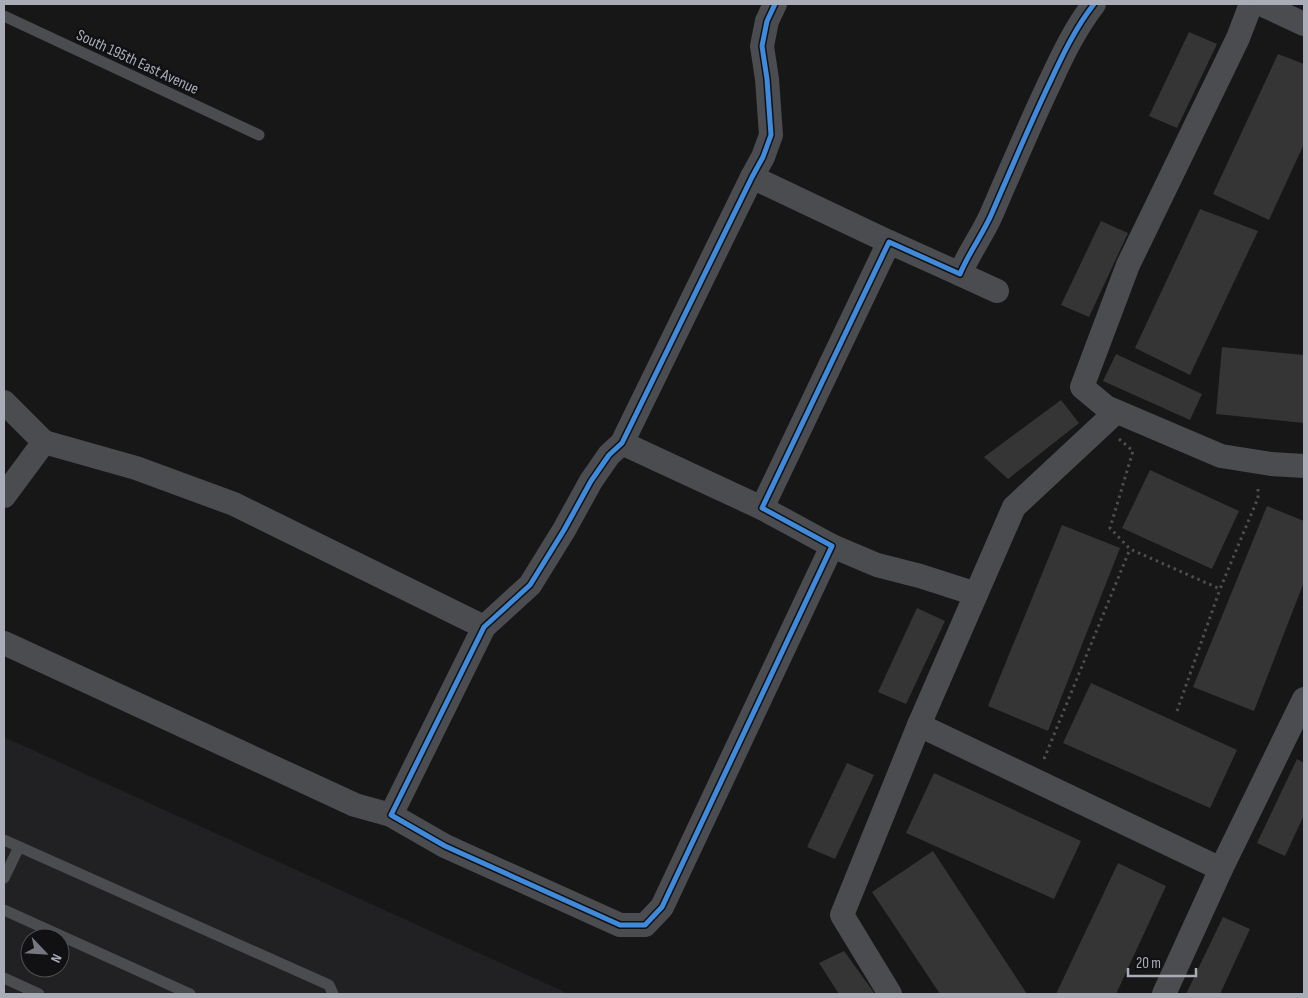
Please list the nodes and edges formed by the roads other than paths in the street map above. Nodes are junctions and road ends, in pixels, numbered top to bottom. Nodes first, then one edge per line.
1 (775, 4) edge
2 (1094, 4) edge
3 (1251, 4) edge
4 (1262, 4) edge
5 (4, 16) edge
6 (1304, 24) edge
7 (259, 135) dead end
8 (752, 177) junction
9 (889, 242) junction
10 (960, 274) junction
11 (997, 291) dead end
12 (4, 402) edge
13 (1111, 416) junction
14 (44, 442) junction
15 (622, 443) junction
16 (1304, 466) edge
17 (4, 496) edge
18 (762, 508) junction
19 (832, 546) junction
20 (976, 594) junction
21 (484, 627) junction
22 (4, 643) edge
23 (1304, 699) edge
24 (918, 726) junction
25 (391, 815) junction
26 (4, 840) edge
27 (19, 847) junction
28 (1221, 869) junction
29 (4, 878) edge
30 (4, 910) edge
31 (4, 978) edge
32 (39, 994) edge
33 (190, 994) edge
34 (332, 994) edge
35 (890, 994) edge
36 (1164, 994) edge

1 - 8 street
2 - 10 street
3 - 13 street
4 - 6 street
5 - 7 lane, South 195th East Avenue
8 - 9 street
8 - 15 street
9 - 10 street
9 - 18 street
10 - 11 street
12 - 14 street
13 - 16 street
13 - 20 street
14 - 17 street
14 - 21 street
15 - 18 street
15 - 21 street
18 - 19 street
19 - 20 street
19 - 25 street
20 - 24 street
21 - 25 street
22 - 25 street
23 - 28 street
24 - 28 street
24 - 35 street
26 - 27 lane
27 - 29 lane
27 - 34 lane
28 - 36 street
30 - 33 lane
31 - 32 lane

